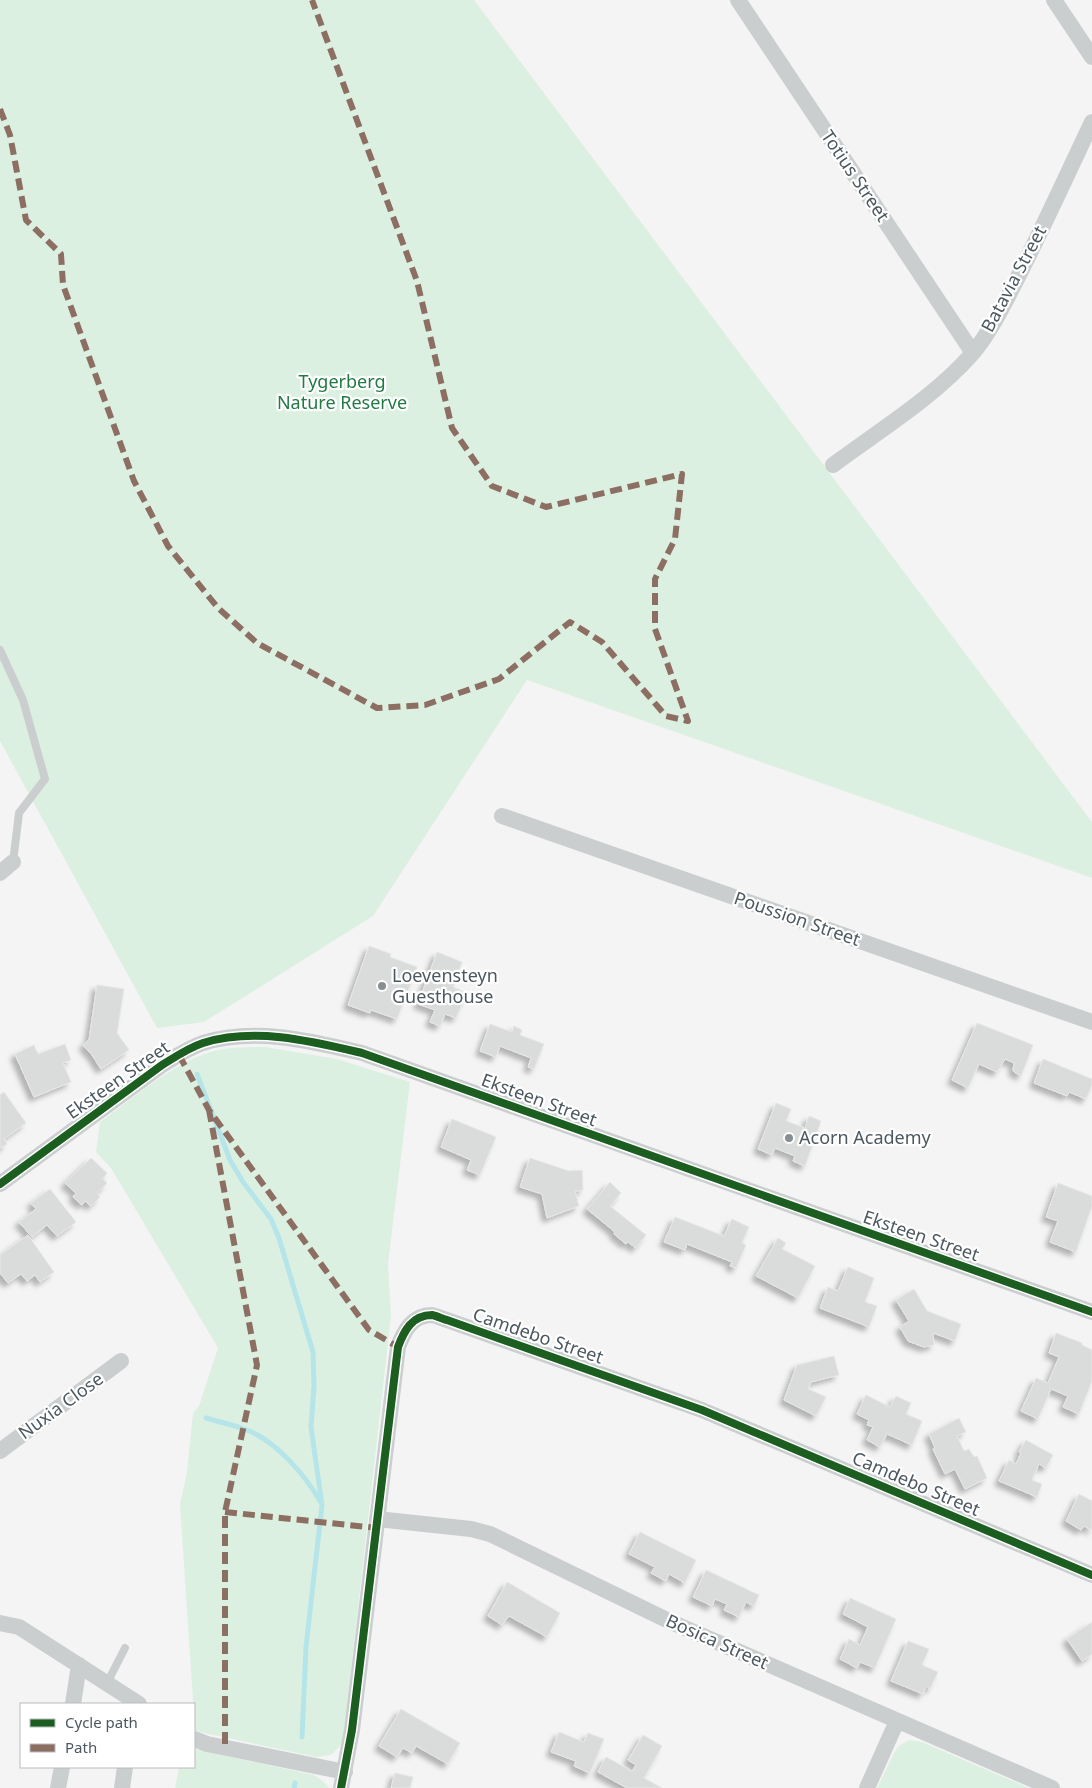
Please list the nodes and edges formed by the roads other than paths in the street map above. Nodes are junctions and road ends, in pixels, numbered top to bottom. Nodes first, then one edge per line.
1 (738, 0) edge
2 (1054, 0) edge
3 (1092, 57) edge
4 (1092, 122) edge
5 (972, 352) junction
6 (833, 465) dead end
7 (0, 650) edge
8 (502, 816) dead end
9 (13, 862) joint
10 (0, 873) edge
11 (1092, 1022) edge
12 (0, 1184) edge
13 (1092, 1312) edge
14 (121, 1361) dead end
15 (0, 1451) edge
16 (378, 1519) junction
17 (1092, 1575) edge
18 (0, 1623) edge
19 (125, 1648) dead end
20 (79, 1666) junction
21 (107, 1683) junction
22 (73, 1703) edge
23 (137, 1703) edge
24 (897, 1721) junction
25 (195, 1739) edge
26 (62, 1768) edge
27 (125, 1768) edge
28 (343, 1780) edge
29 (58, 1788) edge
30 (122, 1788) edge
31 (867, 1788) edge
32 (1052, 1788) edge

1 - 5 street, Totius Street
2 - 3 street
4 - 5 street, Batavia Street
5 - 6 street, Batavia Street
7 - 9 lane
8 - 11 street, Poussion Street
9 - 10 street
12 - 13 street, Eksteen Street
14 - 15 street, Nuxia Close
16 - 17 street, Camdebo Street
16 - 24 street, Bosica Street
16 - 28 street, Camdebo Street
18 - 20 street
19 - 21 lane
20 - 21 street
20 - 22 street
21 - 23 street
24 - 31 street
24 - 32 street, Bosica Street
25 - 28 street
26 - 29 street
27 - 30 street

